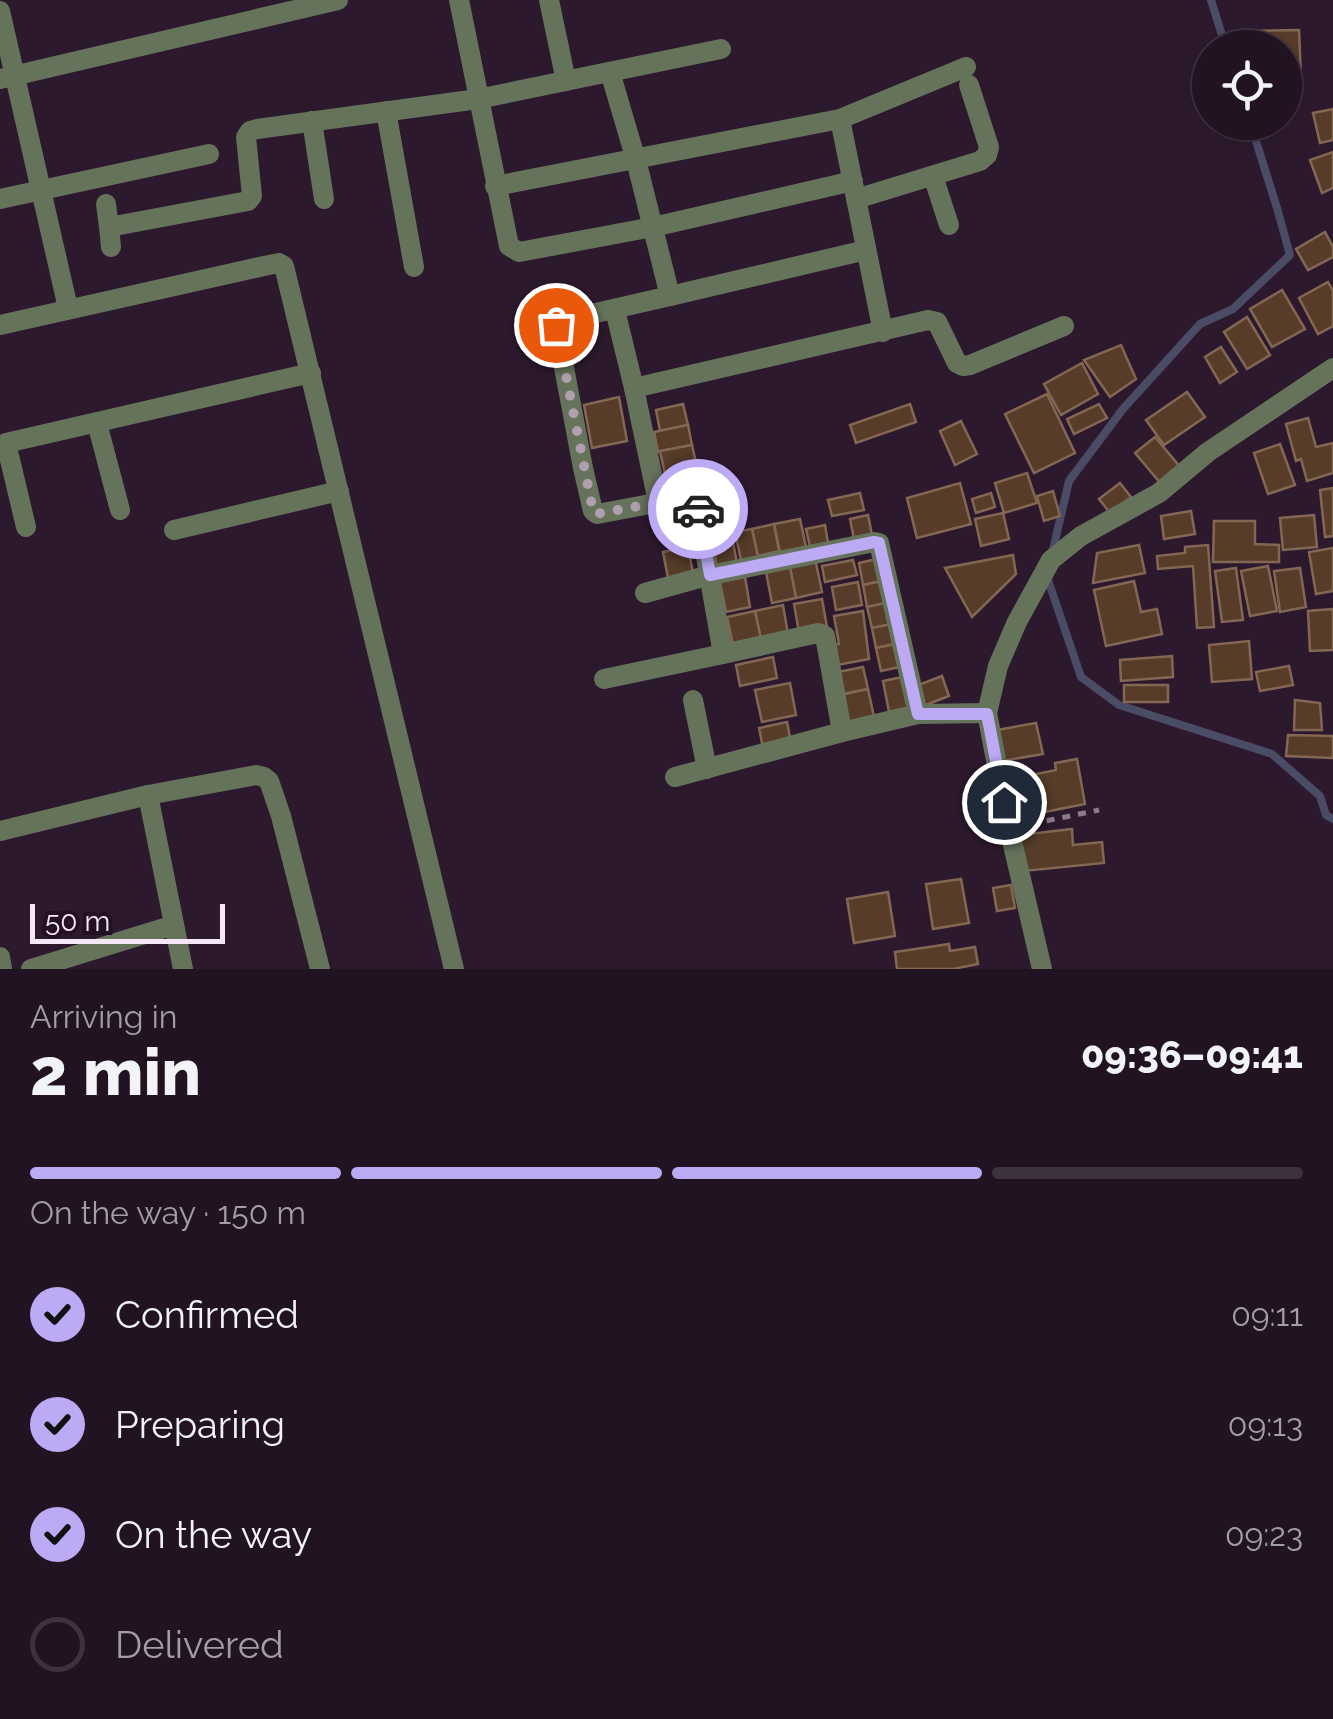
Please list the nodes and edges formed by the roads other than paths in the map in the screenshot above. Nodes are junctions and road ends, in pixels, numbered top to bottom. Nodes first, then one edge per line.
1 (338, 0) edge
2 (459, 0) edge
3 (549, 0) edge
4 (0, 12) edge
5 (721, 49) dead end
6 (610, 72) junction
7 (8, 78) edge
8 (566, 81) junction
9 (478, 98) junction
10 (386, 111) junction
11 (312, 120) junction
12 (840, 120) junction
13 (209, 154) dead end
14 (636, 160) junction
15 (933, 176) junction
16 (495, 186) junction
17 (42, 190) junction
18 (854, 190) junction
19 (324, 199) dead end
20 (0, 200) edge
21 (106, 204) dead end
22 (949, 225) dead end
23 (653, 227) junction
24 (866, 250) junction
25 (414, 267) dead end
26 (670, 296) junction
27 (68, 308) junction
28 (615, 310) junction
29 (0, 324) edge
30 (1064, 326) dead end
31 (883, 332) junction
32 (1333, 368) edge
33 (311, 373) junction
34 (634, 388) junction
35 (97, 423) junction
36 (339, 491) junction
37 (658, 502) junction
38 (120, 510) dead end
39 (26, 527) dead end
40 (174, 530) dead end
41 (710, 575) junction
42 (645, 593) dead end
43 (723, 654) junction
44 (604, 679) dead end
45 (693, 700) dead end
46 (918, 714) junction
47 (987, 714) junction
48 (842, 732) junction
49 (706, 768) junction
50 (675, 776) dead end
51 (148, 796) junction
52 (0, 831) edge
53 (174, 925) junction
54 (0, 957) edge
55 (2, 969) edge
56 (30, 969) edge
57 (184, 969) edge
58 (320, 969) edge
59 (454, 969) edge
60 (1042, 969) edge

1 - 7 street
2 - 9 street
3 - 8 street
4 - 7 street
5 - 6 street
6 - 8 street
6 - 14 street
7 - 17 street
8 - 9 street
9 - 10 street
9 - 16 street
10 - 11 street
10 - 25 street
11 - 19 street
11 - 21 street
12 - 14 street
12 - 15 street
12 - 18 street
13 - 17 street
14 - 16 street
14 - 23 street
15 - 18 street
15 - 22 street
16 - 23 street
17 - 20 street
17 - 27 street
18 - 23 street
18 - 24 street
23 - 26 street
24 - 26 street
24 - 31 street
26 - 28 street
27 - 29 street
27 - 33 street
28 - 34 street
28 - 37 street
30 - 31 street
31 - 34 street
32 - 47 street
33 - 35 street
33 - 36 street
34 - 37 street
35 - 38 street
35 - 39 street
36 - 40 street
36 - 59 street
37 - 41 street
41 - 42 street
41 - 43 street
41 - 46 street
43 - 44 street
43 - 48 street
45 - 49 street
46 - 47 street
46 - 48 street
47 - 60 street
48 - 49 street
49 - 50 street
51 - 52 street
51 - 53 street
51 - 58 street
53 - 56 street
53 - 57 street
54 - 55 street

